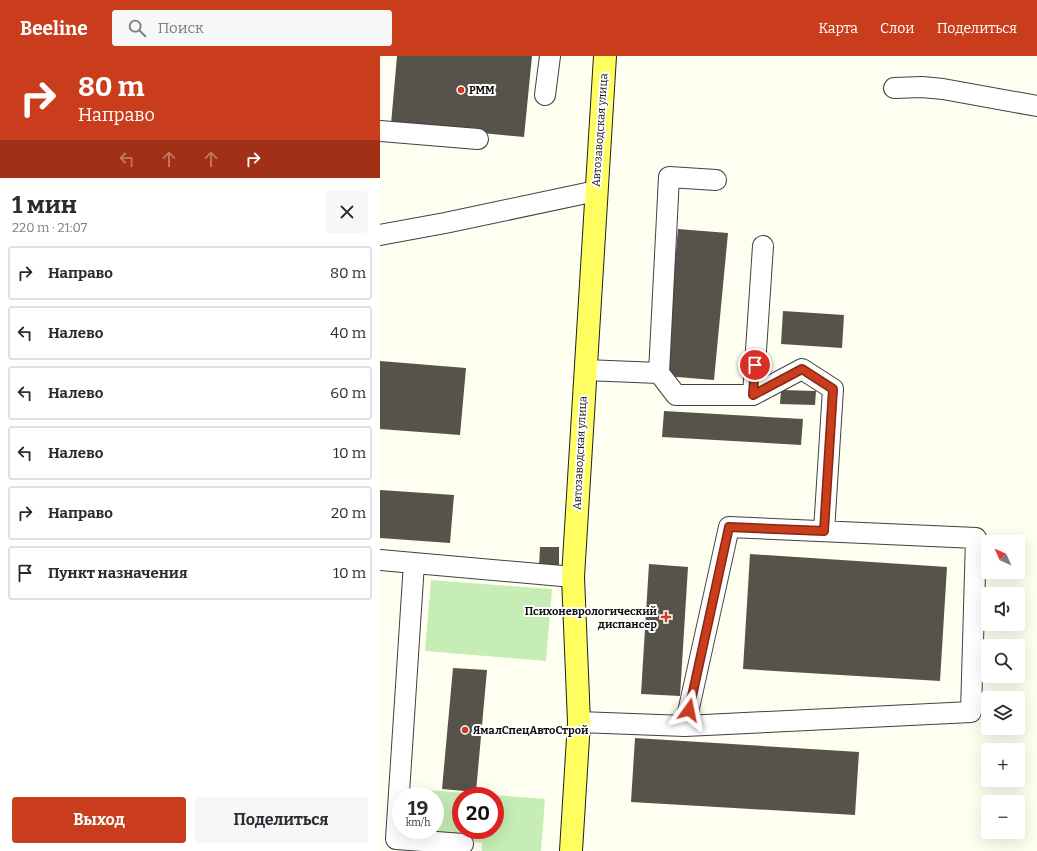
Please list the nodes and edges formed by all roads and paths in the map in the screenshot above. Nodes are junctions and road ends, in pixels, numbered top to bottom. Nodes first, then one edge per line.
1 (550, 56) edge
2 (605, 56) edge
3 (894, 88) dead end
4 (545, 95) dead end
5 (1037, 106) edge
6 (380, 131) edge
7 (478, 140) dead end
8 (716, 180) dead end
9 (596, 191) junction
10 (380, 235) edge
11 (763, 246) dead end
12 (585, 370) junction
13 (659, 373) junction
14 (753, 395) junction
15 (824, 531) junction
16 (380, 560) edge
17 (414, 563) junction
18 (573, 577) junction
19 (579, 722) junction
20 (685, 726) junction
21 (388, 839) edge
22 (463, 844) dead end
23 (571, 851) edge

1 - 4 lane
2 - 9 main road, Автозаводская улица
3 - 5 lane
6 - 7 lane
8 - 13 lane
9 - 10 lane
9 - 12 main road, Автозаводская улица
11 - 14 lane
12 - 13 lane
12 - 18 main road, Автозаводская улица
13 - 14 lane
14 - 15 lane
15 - 20 lane
15 - 20 lane
16 - 17 lane
17 - 18 lane
17 - 21 lane
18 - 19 main road, Автозаводская улица
19 - 20 lane
19 - 23 main road, Автозаводская улица
21 - 22 lane

